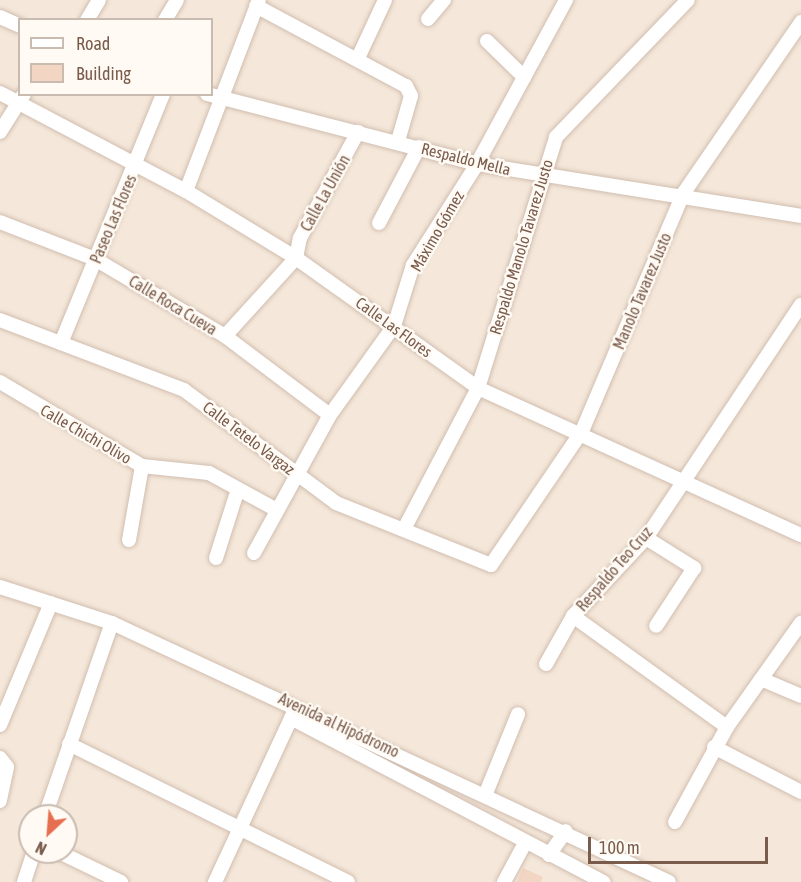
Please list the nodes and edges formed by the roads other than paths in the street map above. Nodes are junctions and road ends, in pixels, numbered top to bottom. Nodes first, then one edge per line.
1 (99, 0) edge
2 (177, 0) edge
3 (385, 0) edge
4 (444, 0) edge
5 (566, 0) edge
6 (688, 0) edge
7 (258, 3) edge
8 (0, 17) edge
9 (88, 18) edge
10 (166, 18) edge
11 (428, 19) dead end
12 (801, 22) edge
13 (18, 25) edge
14 (487, 41) dead end
15 (358, 57) junction
16 (524, 77) junction
17 (0, 93) edge
18 (162, 96) edge
19 (213, 96) edge
20 (22, 98) edge
21 (222, 99) junction
22 (0, 132) edge
23 (358, 132) junction
24 (398, 141) junction
25 (419, 147) junction
26 (477, 164) junction
27 (136, 165) junction
28 (542, 176) junction
29 (186, 191) junction
30 (683, 194) junction
31 (801, 216) edge
32 (0, 222) edge
33 (379, 223) dead end
34 (296, 258) junction
35 (95, 260) junction
36 (801, 304) edge
37 (0, 320) edge
38 (394, 326) junction
39 (225, 336) junction
40 (60, 343) junction
41 (0, 382) edge
42 (478, 388) junction
43 (330, 415) junction
44 (582, 431) junction
45 (142, 466) junction
46 (295, 473) junction
47 (681, 478) junction
48 (237, 489) junction
49 (277, 510) junction
50 (404, 529) junction
51 (801, 535) edge
52 (646, 538) junction
53 (129, 540) dead end
54 (254, 553) dead end
55 (216, 558) dead end
56 (491, 565) joint
57 (0, 587) edge
58 (51, 603) junction
59 (573, 616) junction
60 (112, 623) junction
61 (801, 623) edge
62 (656, 626) dead end
63 (546, 663) dead end
64 (761, 679) junction
65 (801, 696) edge
66 (3, 709) edge
67 (294, 711) junction
68 (518, 714) dead end
69 (0, 725) edge
70 (727, 727) junction
71 (69, 744) junction
72 (714, 747) junction
73 (0, 758) edge
74 (801, 792) edge
75 (486, 793) junction
76 (0, 801) edge
77 (49, 804) edge
78 (675, 822) dead end
79 (242, 827) junction
80 (566, 831) junction
81 (525, 843) junction
82 (549, 855) junction
83 (78, 861) edge
84 (30, 864) edge
85 (24, 882) edge
86 (121, 882) edge
87 (215, 882) edge
88 (348, 882) edge
89 (504, 882) edge
90 (604, 882) edge
91 (669, 882) edge

1 - 9 street
2 - 10 street
3 - 15 street
4 - 11 street
5 - 16 street, Máximo Gómez
6 - 28 street, Respaldo Manolo Tavarez Justo
7 - 15 street
7 - 21 street
8 - 13 street
12 - 30 street, Manolo Tavarez Justo
14 - 16 street
15 - 24 street
16 - 26 street, Máximo Gómez
17 - 20 street, Calle Las Flores
18 - 27 street, Paseo Las Flores
19 - 21 street, Respaldo Mella
20 - 22 street
20 - 27 street, Calle Las Flores
21 - 23 street, Respaldo Mella
21 - 29 street
23 - 24 street, Respaldo Mella
23 - 34 street, Calle La Unión
24 - 25 street, Respaldo Mella
25 - 26 street, Respaldo Mella
25 - 33 street
26 - 28 street, Respaldo Mella
26 - 38 street, Máximo Gómez
27 - 29 street, Calle Las Flores
27 - 35 street, Paseo Las Flores
28 - 30 street, Respaldo Mella
28 - 42 street, Respaldo Manolo Tavarez Justo
29 - 34 street, Calle Las Flores
30 - 31 street, Respaldo Mella
30 - 44 street, Manolo Tavarez Justo
32 - 35 street, Calle Roca Cueva
34 - 38 street, Calle Las Flores
34 - 39 street, Calle La Unión
35 - 39 street, Calle Roca Cueva
35 - 40 street, Paseo Las Flores
36 - 47 street, Respaldo Teo Cruz
37 - 40 street, Calle Tetelo Vargaz
38 - 42 street, Calle Las Flores
38 - 43 street, Máximo Gómez
39 - 43 street, Calle Roca Cueva
40 - 46 street, Calle Tetelo Vargaz
41 - 45 street, Calle Chichi Olivo
42 - 44 street, Calle Las Flores
42 - 50 street, Respaldo Manolo Tavarez Justo
43 - 46 street, Máximo Gómez
44 - 47 street, Calle Las Flores
44 - 56 street, Manolo Tavarez Justo
45 - 48 street, Calle Chichi Olivo
45 - 53 street
46 - 49 street, Máximo Gómez
46 - 50 street, Calle Tetelo Vargaz
47 - 51 street, Calle Las Flores
47 - 52 street, Respaldo Teo Cruz
48 - 49 street, Calle Chichi Olivo
48 - 55 street
49 - 54 street, Máximo Gómez
50 - 56 street, Calle Tetelo Vargaz
52 - 59 street, Respaldo Teo Cruz
52 - 62 street
57 - 58 street, Avenida al Hipódromo
58 - 60 street, Avenida al Hipódromo
58 - 66 street
59 - 63 street
59 - 70 street, Respaldo Teo Cruz
60 - 67 street, Avenida al Hipódromo
60 - 71 street
61 - 64 street
64 - 65 street
64 - 70 street
66 - 69 street
67 - 75 street, Avenida al Hipódromo
67 - 79 street
67 - 81 street
68 - 75 street
70 - 72 street
71 - 77 street
71 - 79 street
72 - 74 street
72 - 78 street
73 - 76 street
75 - 80 street, Avenida al Hipódromo
79 - 87 street
79 - 88 street
80 - 82 street
80 - 91 street, Avenida al Hipódromo
81 - 82 street
81 - 89 street
82 - 90 street
83 - 86 street
84 - 85 street

